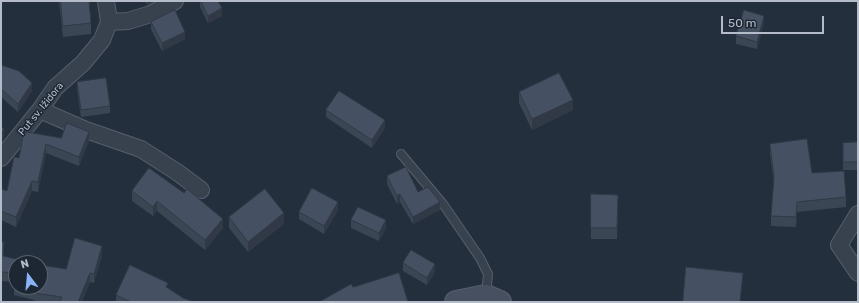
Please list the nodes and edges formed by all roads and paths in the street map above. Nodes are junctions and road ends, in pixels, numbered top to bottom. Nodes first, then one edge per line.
1 (106, 1) edge
2 (176, 1) edge
3 (109, 22) junction
4 (40, 110) junction
5 (401, 154) dead end
6 (1, 158) edge
7 (201, 190) dead end
8 (858, 214) edge
9 (858, 273) edge
10 (493, 299) edge
11 (462, 301) edge

1 - 3 street, Put sv. Ižidora
2 - 3 street
3 - 4 street, Put sv. Ižidora
4 - 6 street, Put sv. Ižidora
4 - 7 street
5 - 10 lane
8 - 9 street
10 - 11 street

